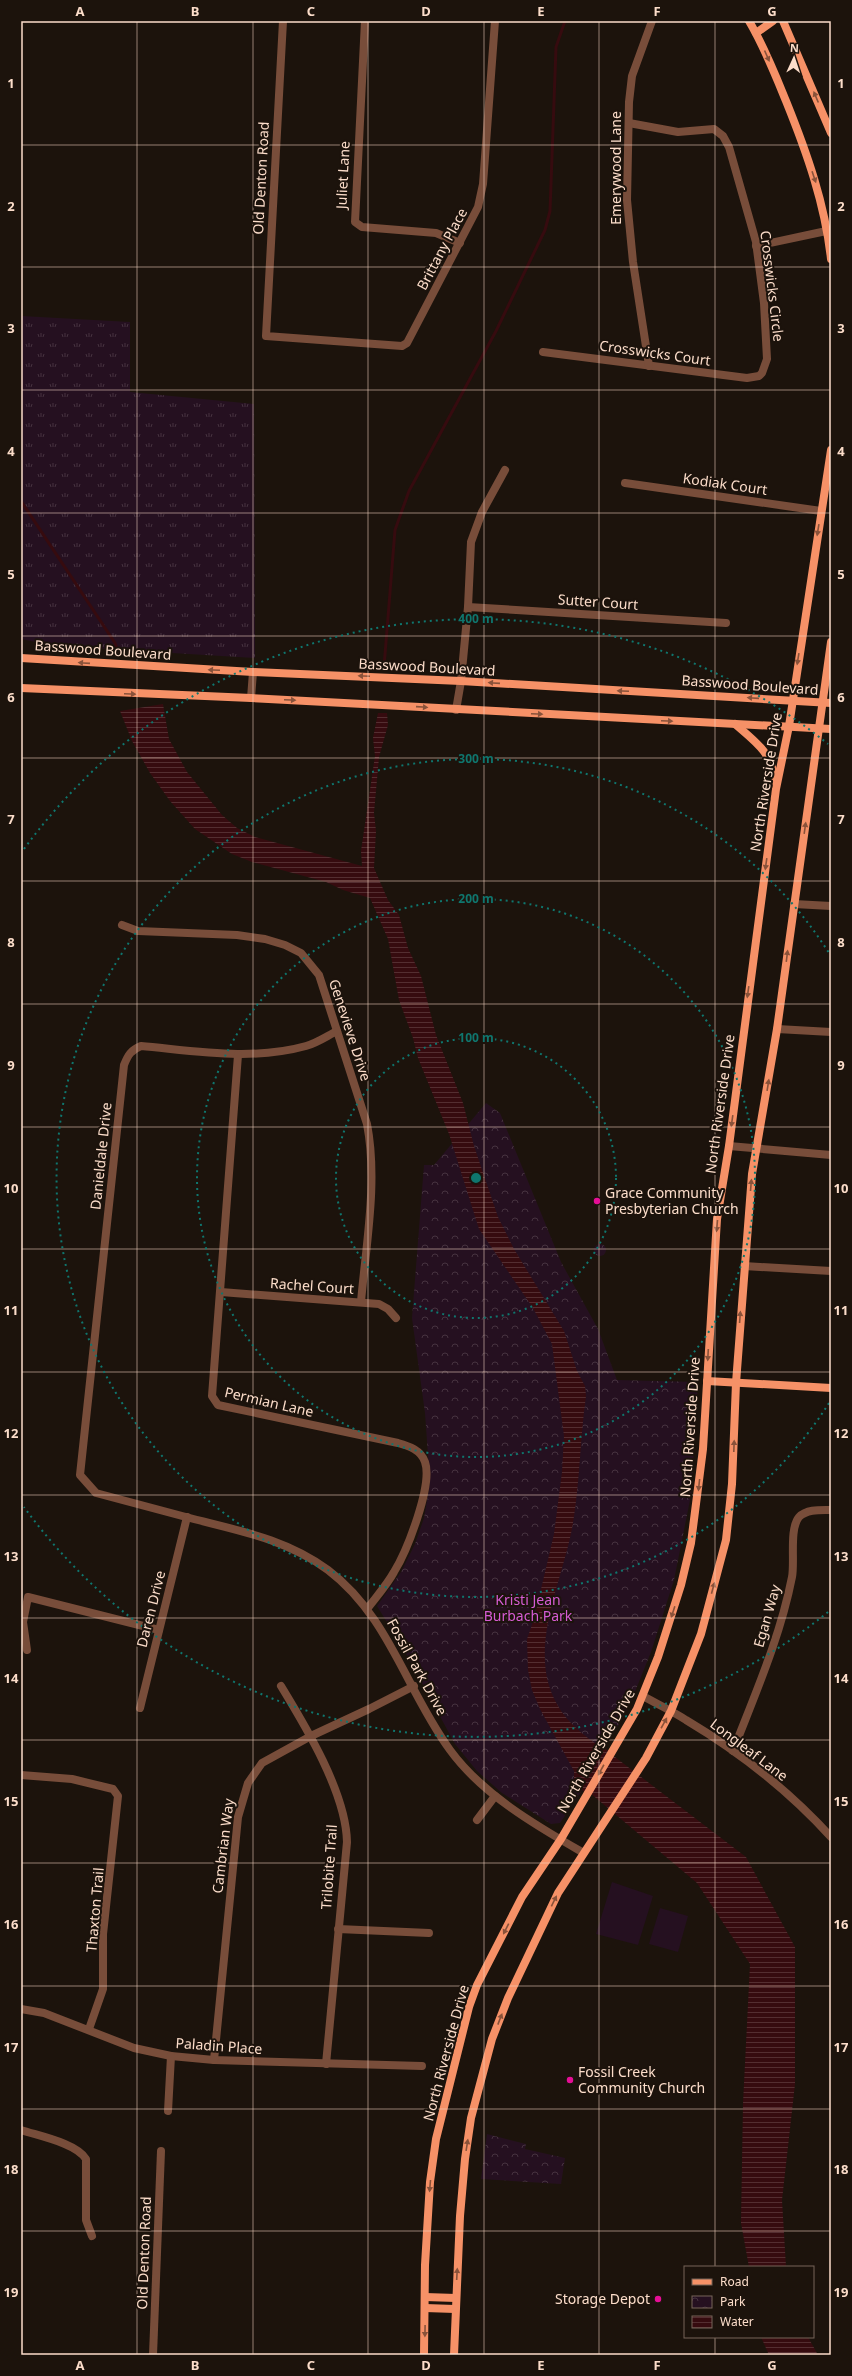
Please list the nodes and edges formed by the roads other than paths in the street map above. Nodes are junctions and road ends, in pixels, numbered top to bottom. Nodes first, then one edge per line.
1 (283, 21) edge
2 (365, 21) edge
3 (495, 21) edge
4 (652, 21) edge
5 (749, 21) edge
6 (773, 21) edge
7 (783, 21) edge
8 (756, 33) junction
9 (829, 119) edge
10 (629, 123) junction
11 (831, 134) edge
12 (829, 230) edge
13 (460, 242) junction
14 (756, 246) junction
15 (831, 259) edge
16 (266, 336) joint
17 (543, 352) dead end
18 (649, 366) junction
19 (762, 372) joint
20 (831, 450) edge
21 (505, 470) dead end
22 (625, 483) dead end
23 (821, 511) junction
24 (468, 606) junction
25 (726, 623) dead end
26 (831, 642) edge
27 (21, 658) edge
28 (253, 672) junction
29 (461, 681) junction
30 (21, 688) edge
31 (251, 698) junction
32 (792, 701) junction
33 (822, 703) junction
34 (831, 703) edge
35 (456, 710) junction
36 (735, 724) junction
37 (789, 726) junction
38 (819, 728) junction
39 (831, 729) edge
40 (776, 789) junction
41 (794, 904) junction
42 (831, 906) edge
43 (122, 925) dead end
44 (777, 1029) junction
45 (337, 1031) junction
46 (831, 1032) edge
47 (238, 1055) junction
48 (729, 1146) junction
49 (756, 1148) junction
50 (831, 1155) edge
51 (744, 1266) junction
52 (831, 1271) edge
53 (221, 1292) junction
54 (361, 1302) junction
55 (396, 1318) dead end
56 (707, 1381) junction
57 (736, 1383) junction
58 (831, 1388) edge
59 (80, 1475) joint
60 (831, 1510) edge
61 (187, 1517) junction
62 (367, 1609) junction
63 (159, 1630) junction
64 (27, 1650) dead end
65 (281, 1686) dead end
66 (414, 1686) junction
67 (643, 1696) junction
68 (140, 1708) dead end
69 (671, 1711) junction
70 (311, 1736) junction
71 (733, 1751) junction
72 (21, 1775) edge
73 (494, 1796) junction
74 (477, 1820) dead end
75 (830, 1832) edge
76 (561, 1839) junction
77 (582, 1852) junction
78 (338, 1929) junction
79 (429, 1933) dead end
80 (21, 2010) edge
81 (89, 2029) junction
82 (171, 2056) junction
83 (214, 2060) junction
84 (326, 2064) junction
85 (422, 2066) dead end
86 (168, 2111) dead end
87 (21, 2130) edge
88 (161, 2151) dead end
89 (92, 2236) dead end
90 (426, 2297) junction
91 (456, 2298) junction
92 (425, 2308) junction
93 (455, 2309) junction
94 (152, 2355) edge
95 (424, 2355) edge
96 (454, 2355) edge

1 - 16 street, Old Denton Road
2 - 13 street, Juliet Lane
3 - 13 street, Brittany Place
4 - 10 street, Emerywood Lane
5 - 8 main road
6 - 8 main road
9 -> 7 main road
8 -> 12 main road
9 - 11 main road
10 - 14 street, Crosswicks Circle
10 - 18 street, Emerywood Lane
12 - 14 street
12 - 15 main road
13 - 16 street, Brittany Place
14 - 19 street, Crosswicks Circle
17 - 18 street, Crosswicks Court
18 - 19 street, Crosswicks Court
20 - 23 main road, North Riverside Drive
21 - 24 street
22 - 23 street, Kodiak Court
23 -> 32 main road, North Riverside Drive
24 - 25 street, Sutter Court
24 - 29 street
26 - 33 main road
28 -> 27 main road, Basswood Boulevard
29 -> 28 main road, Basswood Boulevard
28 - 31 street
32 -> 29 main road, Basswood Boulevard
29 - 35 street
30 -> 31 main road
31 -> 35 main road
32 - 33 main road, Basswood Boulevard
32 - 37 main road, North Riverside Drive
33 - 34 main road, Basswood Boulevard
33 - 38 main road
35 -> 36 main road
36 - 37 main road
36 - 40 main road
37 - 38 main road
37 - 40 main road, North Riverside Drive
38 - 39 main road
41 -> 38 main road
40 -> 48 main road, North Riverside Drive
41 - 42 street
44 -> 41 main road
43 - 45 street, Genevieve Drive
44 - 46 street
49 -> 44 main road
45 - 47 street, Danieldale Drive
45 - 54 street, Genevieve Drive
47 - 53 street, Permian Lane
47 - 59 street, Danieldale Drive
48 - 49 street
48 -> 56 main road, North Riverside Drive
49 - 50 street
51 -> 49 main road
51 - 52 street
57 -> 51 main road
53 - 54 street, Rachel Court
53 - 62 street, Permian Lane
54 - 55 street, Rachel Court
56 - 57 main road
56 -> 67 main road, North Riverside Drive
57 - 58 main road
69 -> 57 main road
59 - 61 street, Fossil Park Drive
60 - 71 street, Egan Way
61 - 62 street, Fossil Park Drive
61 - 63 street, Daren Drive
62 - 66 street, Fossil Park Drive
63 - 64 street
63 - 68 street, Daren Drive
65 - 70 street, Trilobite Trail
66 - 70 street, Cambrian Way
66 - 73 street, Fossil Park Drive
67 - 69 street, Longleaf Lane
67 -> 76 main road, North Riverside Drive
69 - 71 street, Longleaf Lane
77 -> 69 main road
70 - 78 street, Trilobite Trail
70 - 83 street, Cambrian Way
71 - 75 street, Longleaf Lane
72 - 81 street, Thaxton Trail
73 - 74 street
73 - 76 street, Fossil Park Drive
76 - 77 street, Fossil Park Drive
76 -> 90 main road, North Riverside Drive
91 -> 77 main road
78 - 79 street
78 - 84 street, Trilobite Trail
80 - 81 street, Paladin Place
81 - 82 street, Paladin Place
82 - 83 street, Paladin Place
82 - 86 street
83 - 84 street, Paladin Place
84 - 85 street, Paladin Place
87 - 89 street
88 - 94 street, Old Denton Road
90 - 91 main road
90 - 92 main road, North Riverside Drive
91 - 93 main road
92 - 93 main road
92 -> 95 main road, North Riverside Drive
93 - 96 main road

